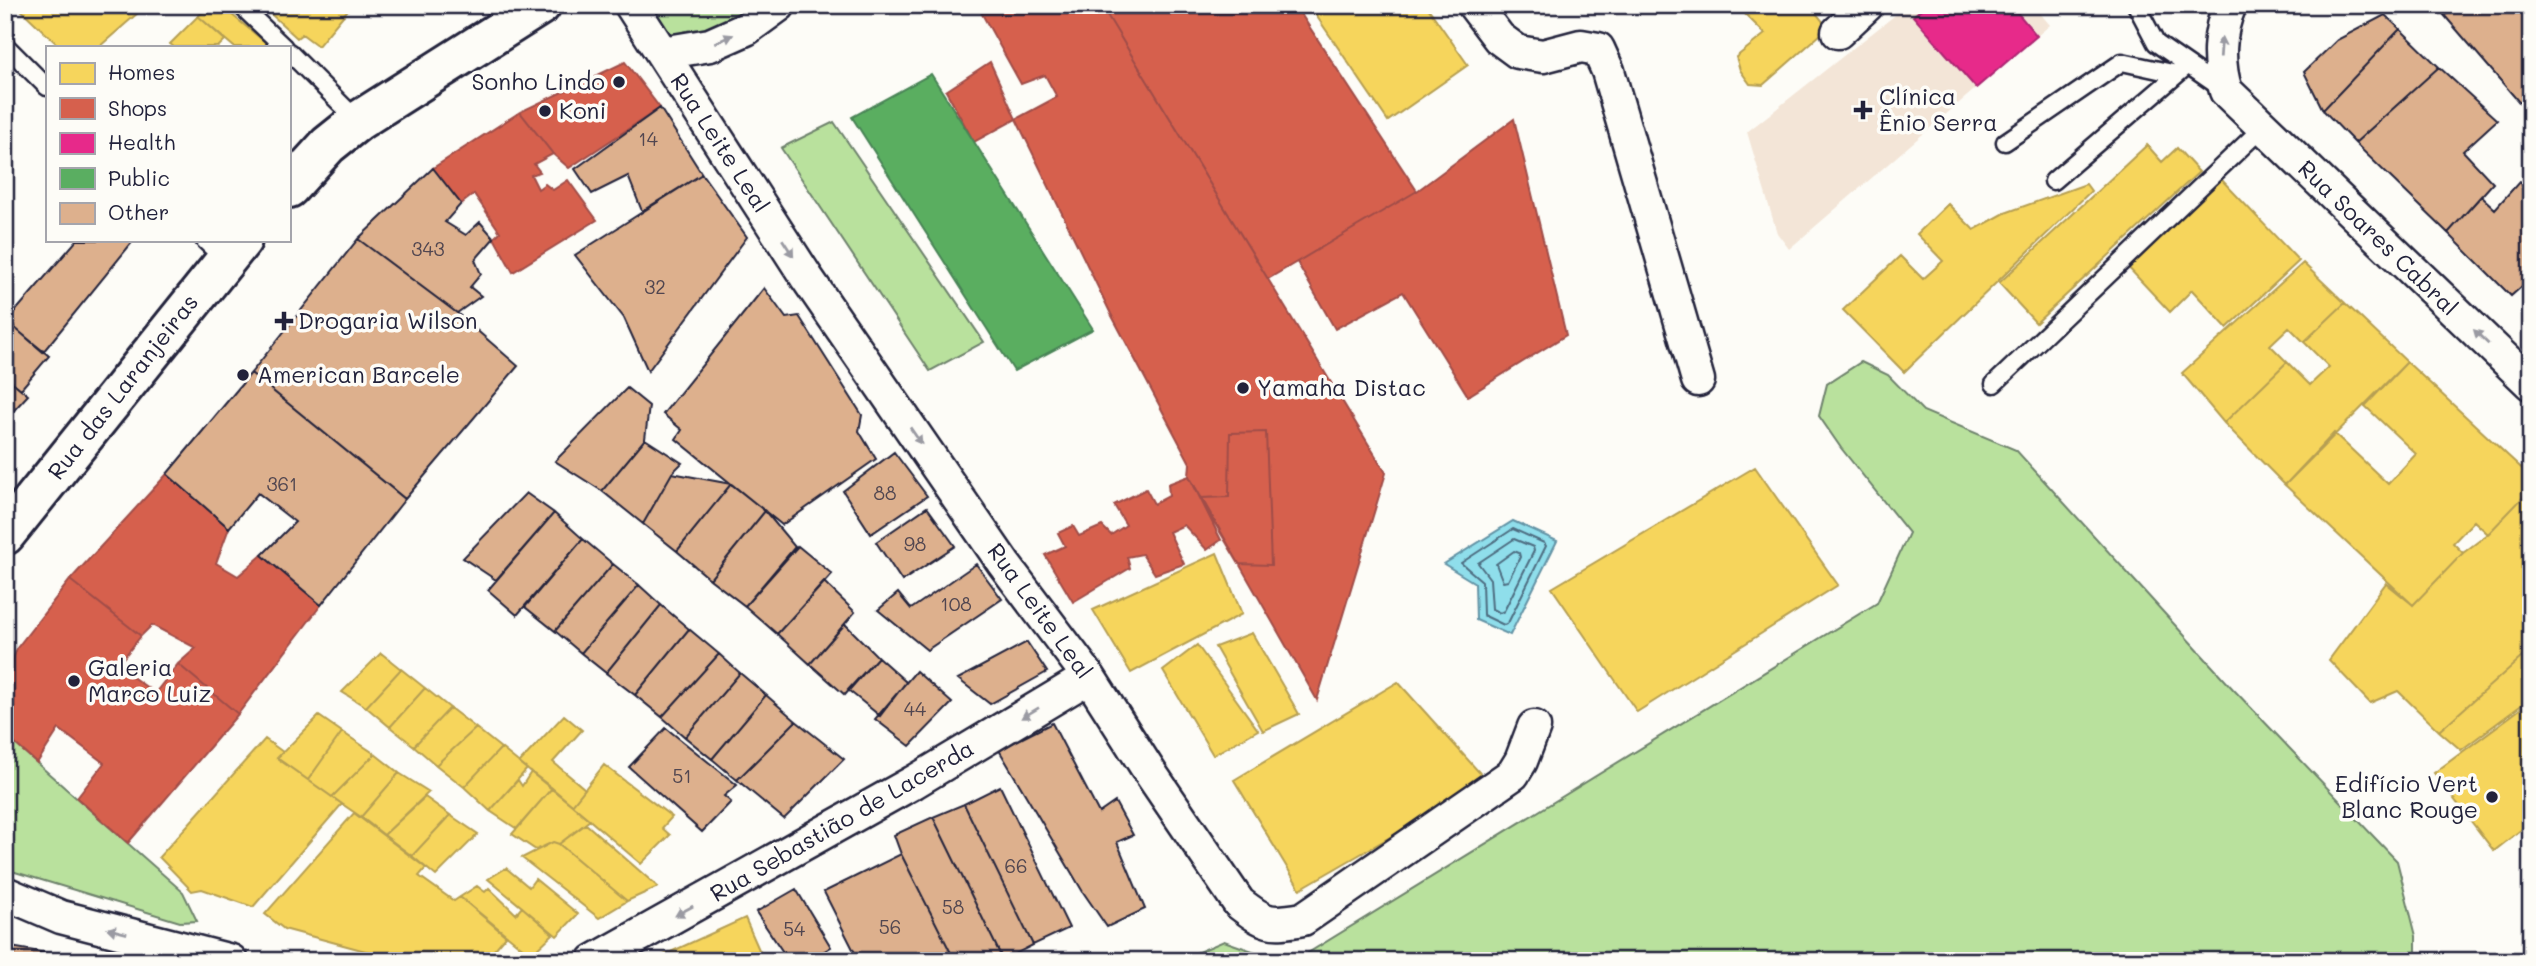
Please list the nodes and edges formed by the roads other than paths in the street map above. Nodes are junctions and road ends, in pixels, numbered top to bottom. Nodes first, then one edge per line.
1 (240, 5) edge
2 (541, 5) edge
3 (631, 5) edge
4 (779, 5) edge
5 (1474, 5) edge
6 (1867, 5) edge
7 (2136, 5) edge
8 (2230, 5) edge
9 (1838, 32) dead end
10 (5, 44) edge
11 (283, 46) edge
12 (290, 53) edge
13 (662, 54) junction
14 (2182, 70) junction
15 (46, 86) edge
16 (2226, 91) junction
17 (358, 121) junction
18 (2262, 128) junction
19 (2005, 142) dead end
20 (2053, 181) dead end
21 (290, 187) edge
22 (223, 246) edge
23 (1698, 380) dead end
24 (1994, 384) dead end
25 (2531, 384) edge
26 (5, 535) edge
27 (1089, 677) junction
28 (1534, 727) dead end
29 (5, 893) edge
30 (231, 961) edge
31 (594, 961) edge

1 - 11 lane
2 - 17 main road
3 - 13 street, Rua Leite Leal
13 -> 4 street
5 - 23 street
6 - 9 street
7 - 14 lane, Rua Soares Cabral
16 -> 8 street
10 - 15 lane
12 - 17 lane
13 -> 27 street, Rua Leite Leal
14 - 16 lane, Rua Soares Cabral
14 - 19 lane
14 - 20 lane
16 - 18 street, Rua Soares Cabral
17 - 21 main road
18 - 24 lane
25 -> 18 street, Rua Soares Cabral
22 - 26 main road, Rua das Laranjeiras
27 - 28 street, Rua Leite Leal
27 -> 31 street, Rua Sebastião de Lacerda
30 -> 29 street

